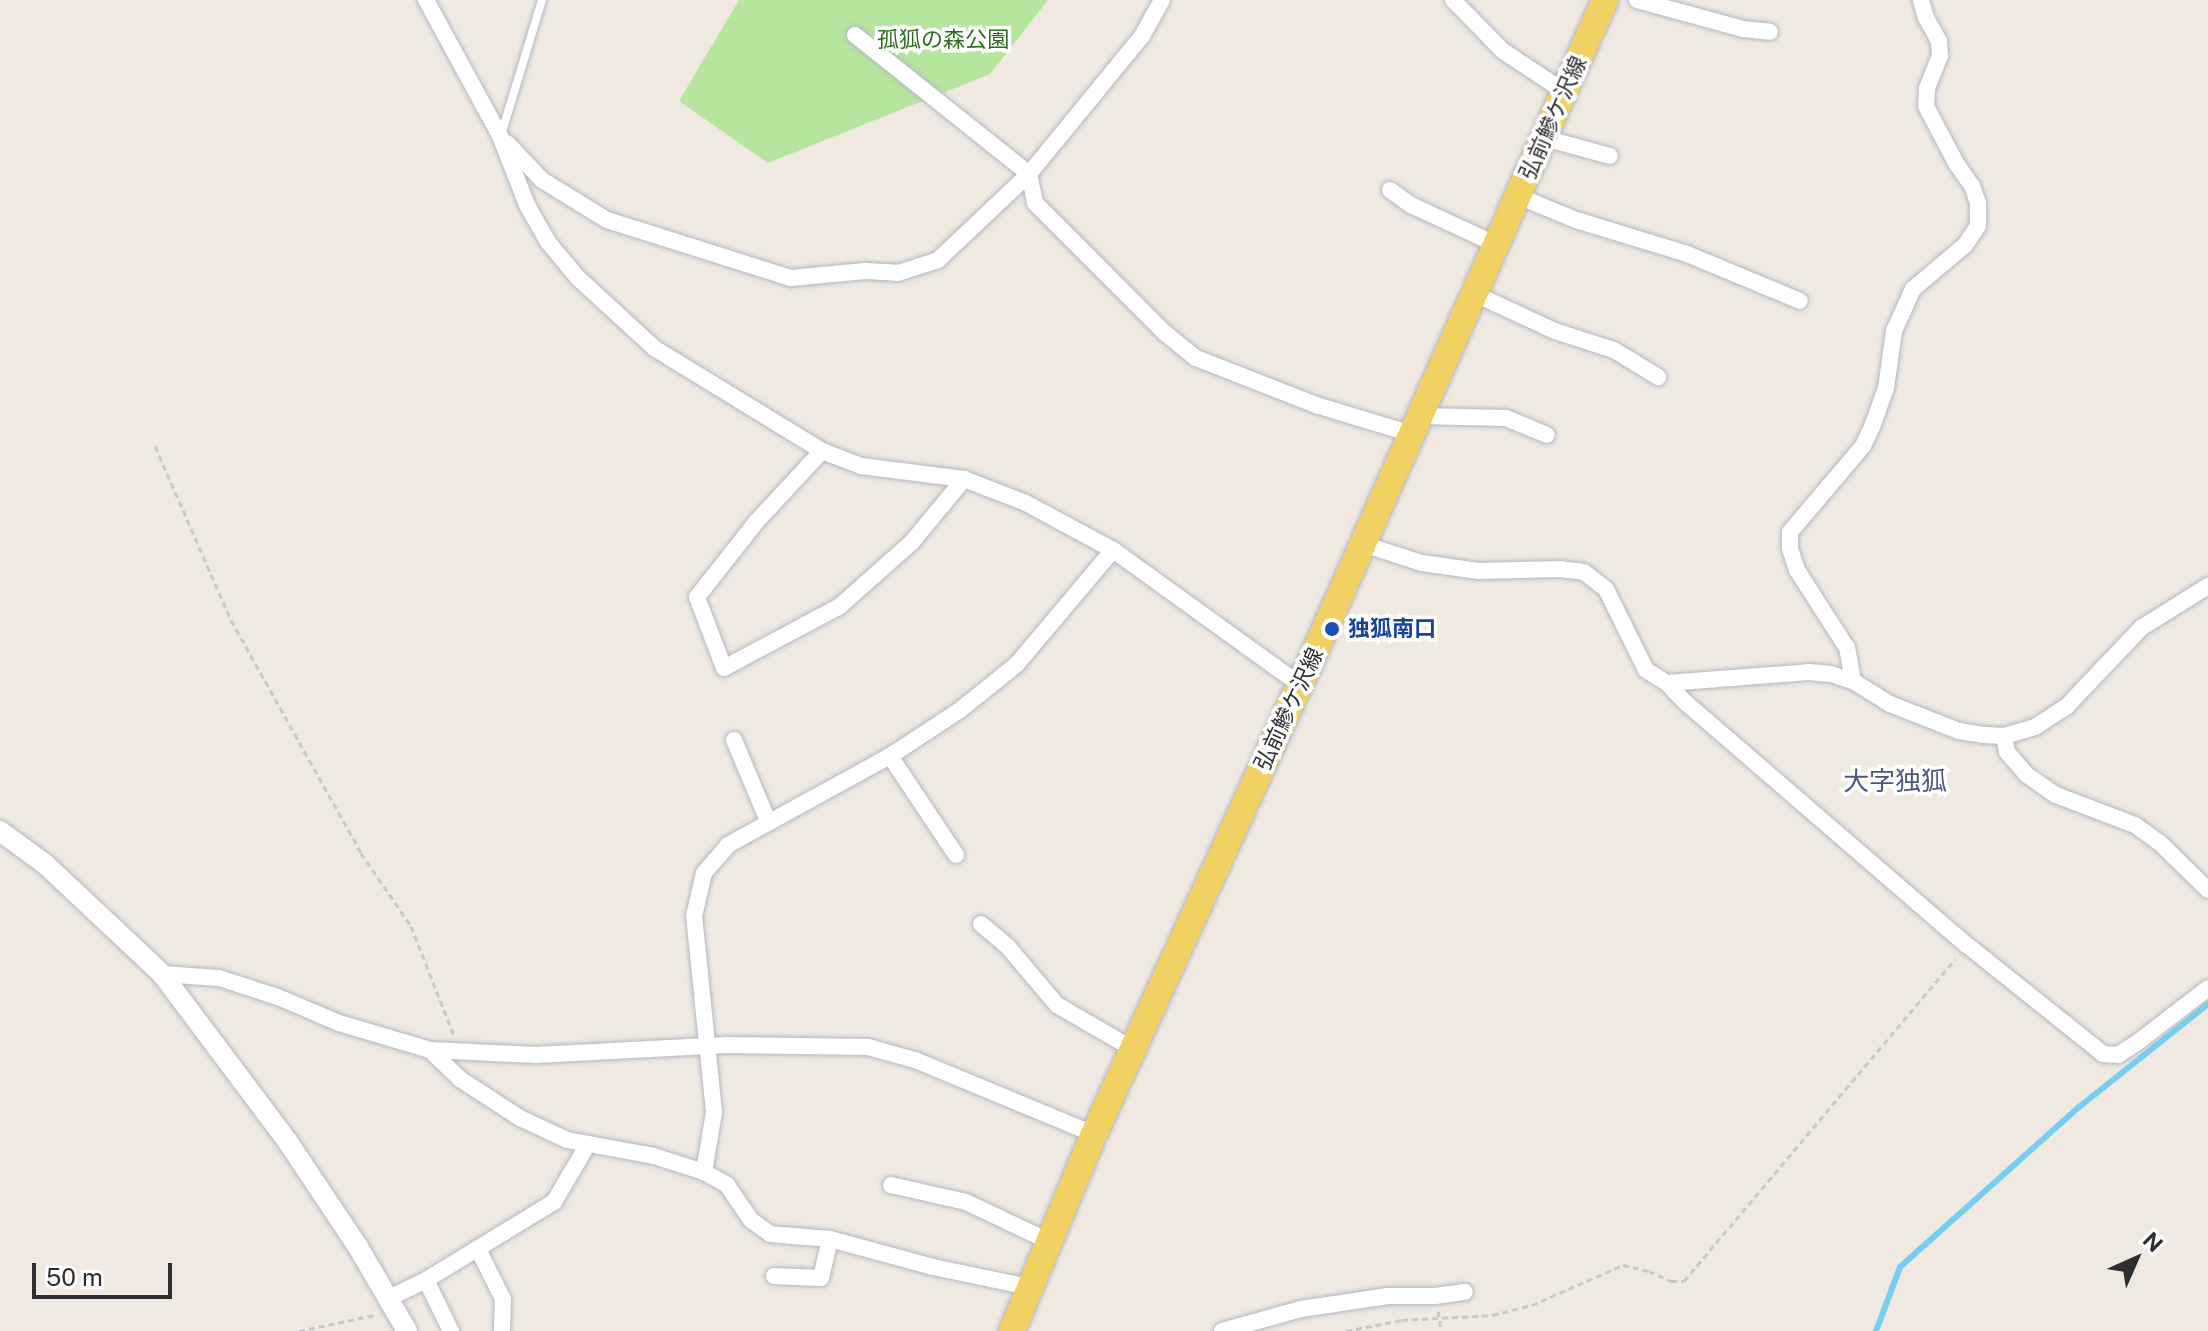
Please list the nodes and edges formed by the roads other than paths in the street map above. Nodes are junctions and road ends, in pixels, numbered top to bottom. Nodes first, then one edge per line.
1 (426, 0) edge
2 (542, 0) edge
3 (1162, 0) edge
4 (1453, 0) edge
5 (1605, 0) edge
6 (1637, 0) edge
7 (1921, 0) edge
8 (1770, 32) dead end
9 (855, 35) dead end
10 (1565, 92) junction
11 (500, 136) junction
12 (1544, 138) junction
13 (1610, 156) dead end
14 (1029, 174) junction
15 (1390, 190) dead end
16 (1518, 196) junction
17 (1497, 245) junction
18 (1475, 294) junction
19 (1800, 301) dead end
20 (1658, 377) dead end
21 (1416, 425) junction
22 (1547, 435) dead end
23 (822, 451) junction
24 (964, 479) junction
25 (1363, 544) junction
26 (1113, 550) junction
27 (2208, 586) edge
28 (1853, 681) junction
29 (1667, 683) junction
30 (1300, 685) junction
31 (2004, 736) junction
32 (734, 740) dead end
33 (890, 756) junction
34 (768, 821) junction
35 (0, 831) edge
36 (956, 855) dead end
37 (2208, 890) edge
38 (981, 924) dead end
39 (162, 974) junction
40 (2208, 988) edge
41 (707, 1046) junction
42 (1133, 1049) junction
43 (430, 1050) junction
44 (1094, 1134) junction
45 (588, 1144) junction
46 (704, 1172) junction
47 (891, 1185) dead end
48 (830, 1239) junction
49 (1048, 1241) junction
50 (478, 1249) junction
51 (774, 1276) dead end
52 (426, 1280) junction
53 (1029, 1287) junction
54 (1465, 1292) dead end
55 (393, 1304) junction
56 (407, 1331) edge
57 (451, 1331) edge
58 (502, 1331) edge
59 (1012, 1331) edge
60 (1222, 1331) edge

1 - 11 street
2 - 11 lane
3 - 14 street
4 - 10 street
5 - 10 main road, 弘前鰺ケ沢線
6 - 8 street
7 - 28 street
9 - 14 street
10 - 12 main road, 弘前鰺ケ沢線
11 - 14 street
11 - 23 street
12 - 13 street
12 - 16 main road, 弘前鰺ケ沢線
14 - 21 street
15 - 17 street
16 - 17 main road, 弘前鰺ケ沢線
16 - 19 street
17 - 18 main road, 弘前鰺ケ沢線
18 - 20 street
18 - 21 main road, 弘前鰺ケ沢線
21 - 22 street
21 - 25 main road, 弘前鰺ケ沢線
23 - 24 street
23 - 24 street
24 - 26 street
25 - 29 street
25 - 30 main road, 弘前鰺ケ沢線
26 - 30 street
26 - 33 street
27 - 31 street
28 - 29 street
28 - 31 street
29 - 40 street
30 - 42 main road, 弘前鰺ケ沢線
31 - 37 street
32 - 34 street
33 - 34 street
33 - 36 street
34 - 41 street
35 - 39 street
38 - 42 street
39 - 43 street
39 - 55 street
41 - 43 street
41 - 44 street
41 - 46 street
42 - 44 main road, 弘前鰺ケ沢線
43 - 45 street
44 - 49 main road, 弘前鰺ケ沢線
45 - 46 street
45 - 50 street
46 - 48 street
47 - 49 street
48 - 51 street
48 - 53 street
49 - 53 main road, 弘前鰺ケ沢線
50 - 52 street
50 - 58 street
52 - 55 street
52 - 57 street
53 - 59 main road, 弘前鰺ケ沢線
54 - 60 street
55 - 56 street

